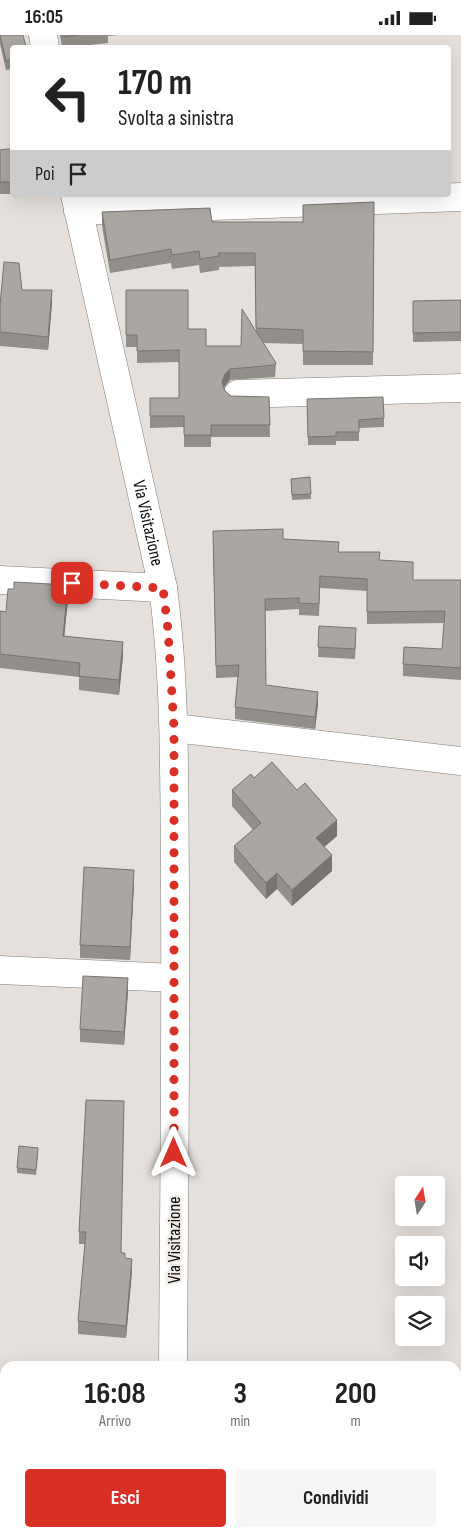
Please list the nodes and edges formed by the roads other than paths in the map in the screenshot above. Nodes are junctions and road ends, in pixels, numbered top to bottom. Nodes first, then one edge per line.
1 (461, 197) edge
2 (76, 203) edge
3 (461, 389) edge
4 (238, 395) edge
5 (0, 580) edge
6 (163, 588) junction
7 (174, 728) junction
8 (461, 761) edge
9 (0, 970) edge
10 (176, 978) junction
11 (173, 1361) edge

1 - 2 street
2 - 6 street, Via Visitazione
3 - 4 street
5 - 6 street
6 - 7 street, Via Visitazione
7 - 8 street
7 - 10 street, Via Visitazione
9 - 10 street
10 - 11 street, Via Visitazione

